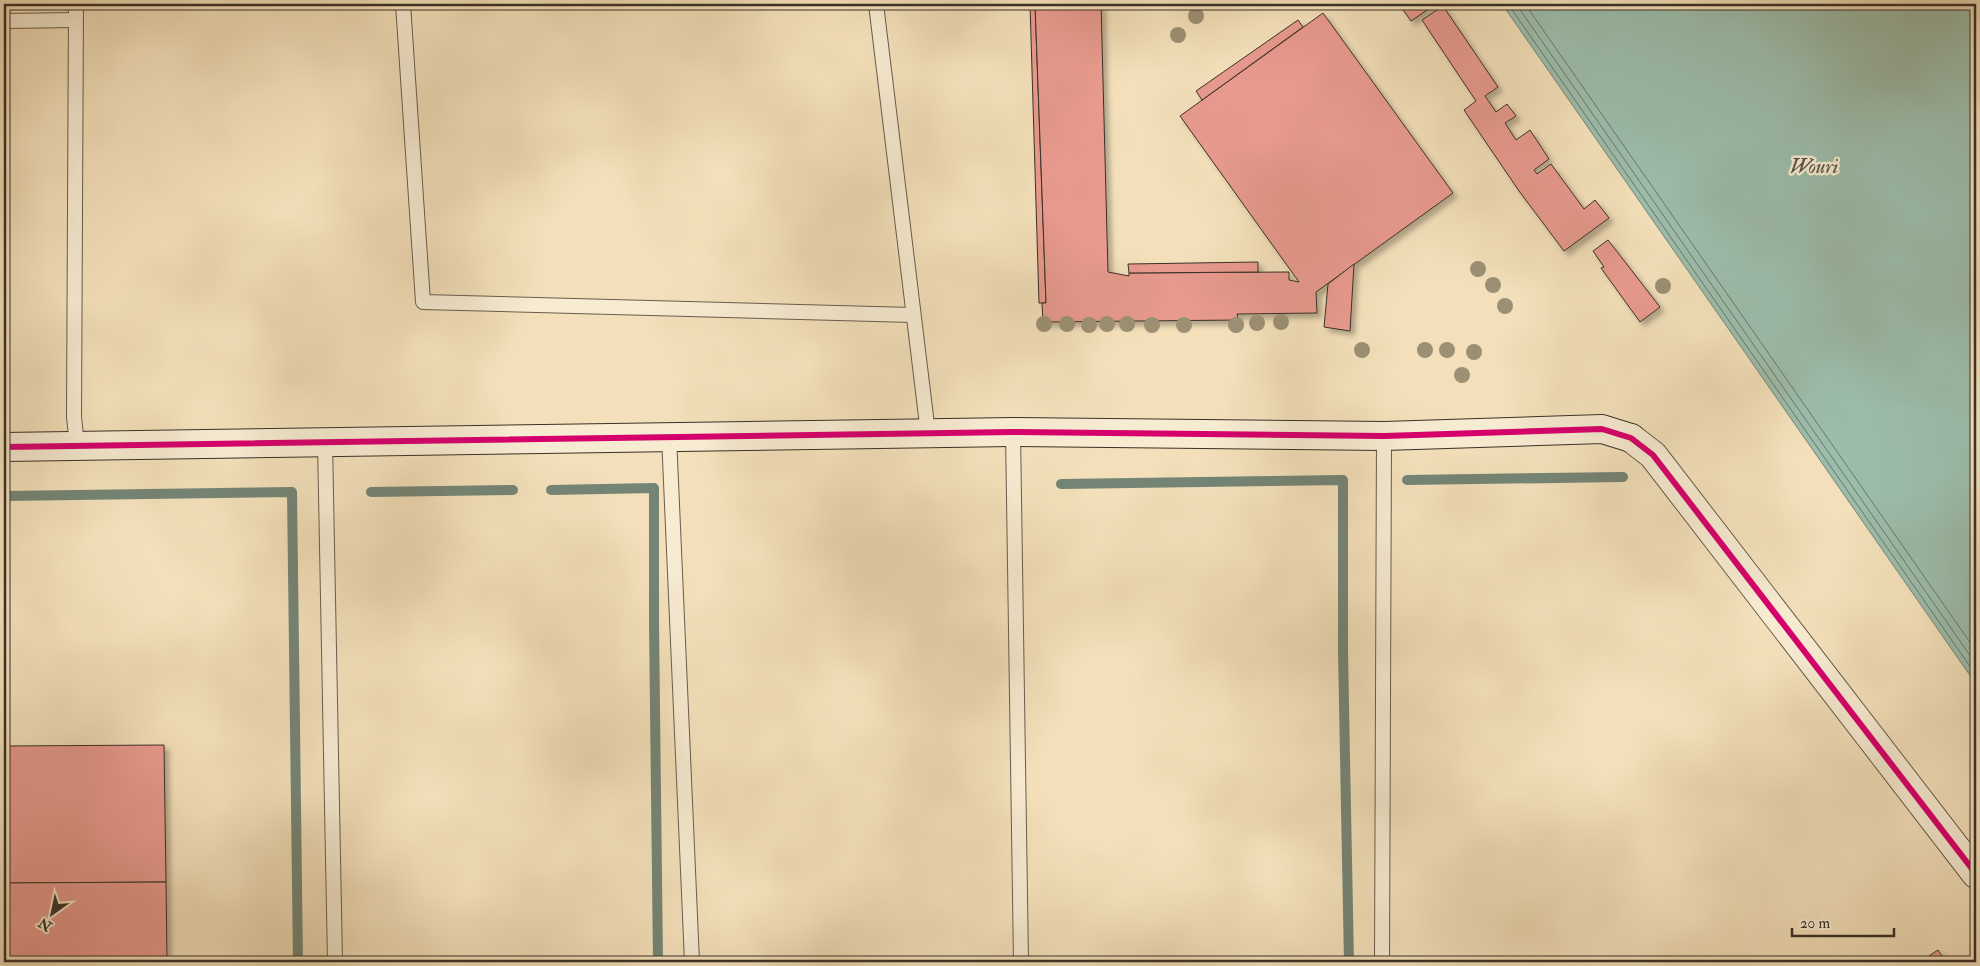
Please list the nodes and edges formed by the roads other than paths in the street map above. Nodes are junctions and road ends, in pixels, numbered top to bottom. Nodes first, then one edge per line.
1 (76, 4) edge
2 (403, 4) edge
3 (876, 4) edge
4 (75, 20) junction
5 (4, 21) edge
6 (913, 316) junction
7 (1013, 432) junction
8 (928, 433) junction
9 (669, 436) junction
10 (1384, 436) junction
11 (325, 442) junction
12 (77, 446) junction
13 (4, 447) edge
14 (1976, 874) edge
15 (335, 962) edge
16 (692, 962) edge
17 (1021, 962) edge
18 (1382, 962) edge

1 - 4 lane
2 - 6 lane
3 - 6 lane
4 - 5 lane
4 - 12 lane
6 - 8 lane
7 - 8 street
7 - 10 street
7 - 17 lane
8 - 9 street
9 - 11 street
9 - 16 lane
10 - 14 street
10 - 18 lane
11 - 12 street
11 - 15 lane
12 - 13 street

